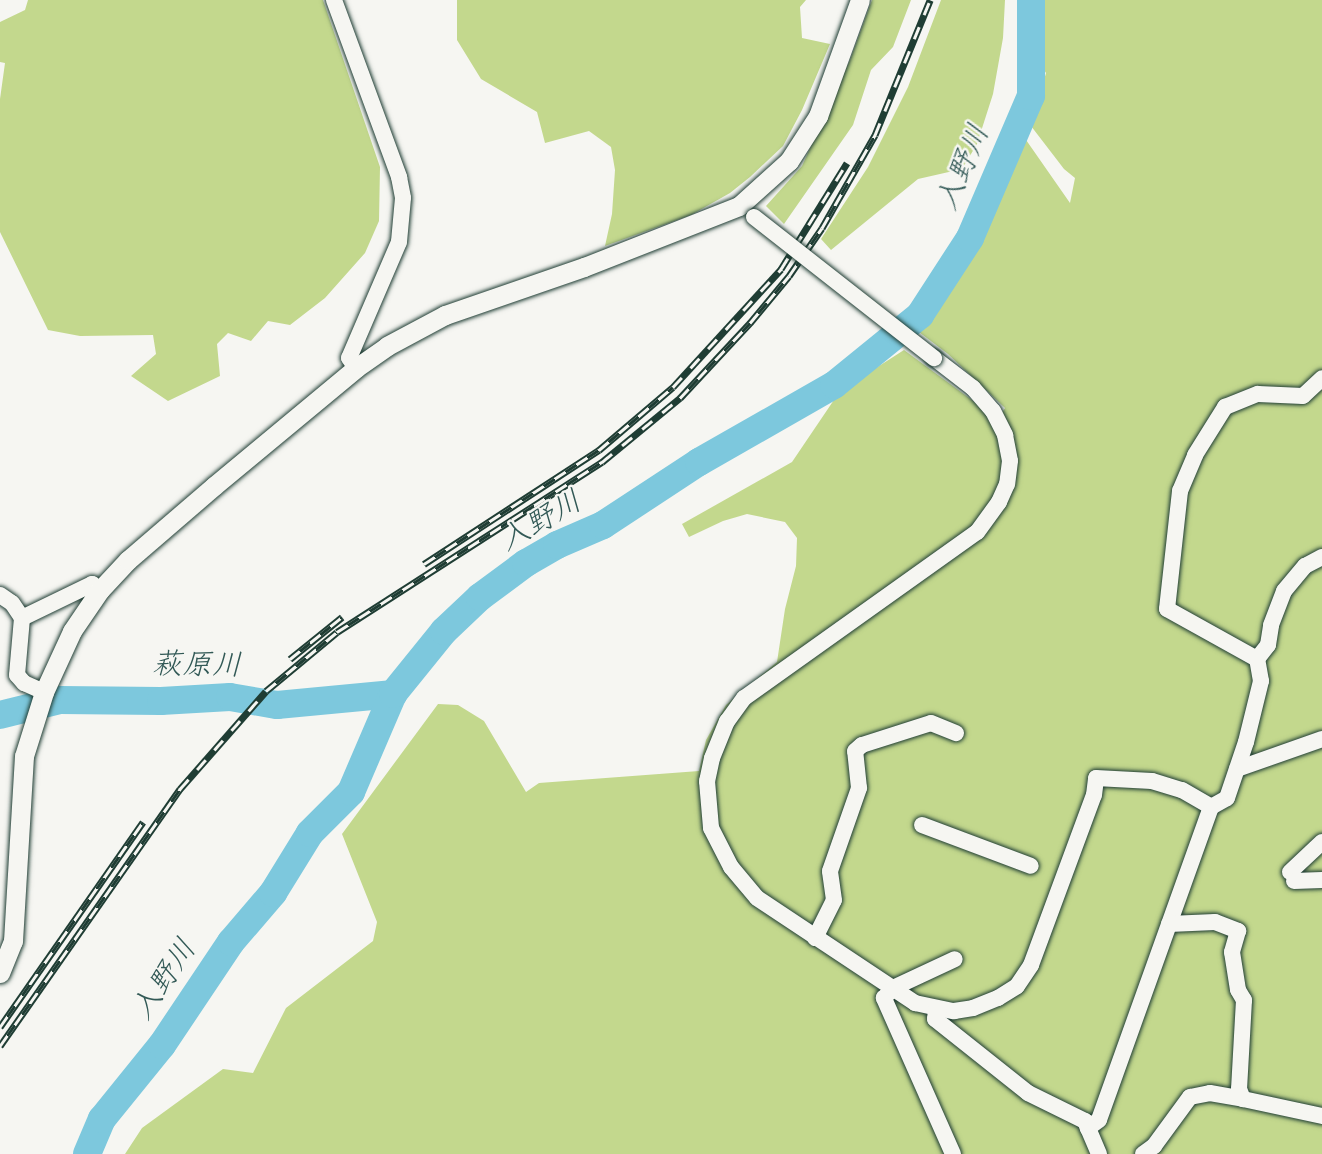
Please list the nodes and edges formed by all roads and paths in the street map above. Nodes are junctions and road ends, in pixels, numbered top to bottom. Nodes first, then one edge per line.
1 (334, 0) edge
2 (860, 0) edge
3 (746, 211) junction
4 (356, 368) junction
5 (1322, 378) edge
6 (1322, 557) edge
7 (100, 590) junction
8 (0, 595) edge
9 (22, 618) junction
10 (1257, 659) junction
11 (44, 692) junction
12 (956, 733) dead end
13 (1322, 739) edge
14 (1237, 769) junction
15 (1211, 807) junction
16 (922, 825) dead end
17 (1322, 842) edge
18 (1031, 866) dead end
19 (1322, 880) edge
20 (1169, 925) junction
21 (816, 938) junction
22 (955, 959) dead end
23 (0, 973) edge
24 (893, 988) junction
25 (936, 1010) junction
26 (1243, 1098) junction
27 (1322, 1116) edge
28 (1088, 1128) junction
29 (1149, 1151) edge
30 (953, 1154) edge
31 (1100, 1154) edge

1 - 4 street
2 - 3 main road
3 - 4 main road
3 - 21 street, bridge
4 - 7 main road
5 - 10 street
6 - 10 street
7 - 9 street
7 - 11 main road
8 - 9 street
9 - 11 street
10 - 14 street
11 - 23 main road
12 - 21 street
13 - 14 street
14 - 15 street
15 - 20 street
15 - 25 street
16 - 18 street
17 - 19 street
20 - 26 street
20 - 28 street
21 - 24 street
22 - 24 street
24 - 25 street
24 - 30 street
25 - 28 street
26 - 27 street
26 - 29 street
28 - 31 street

